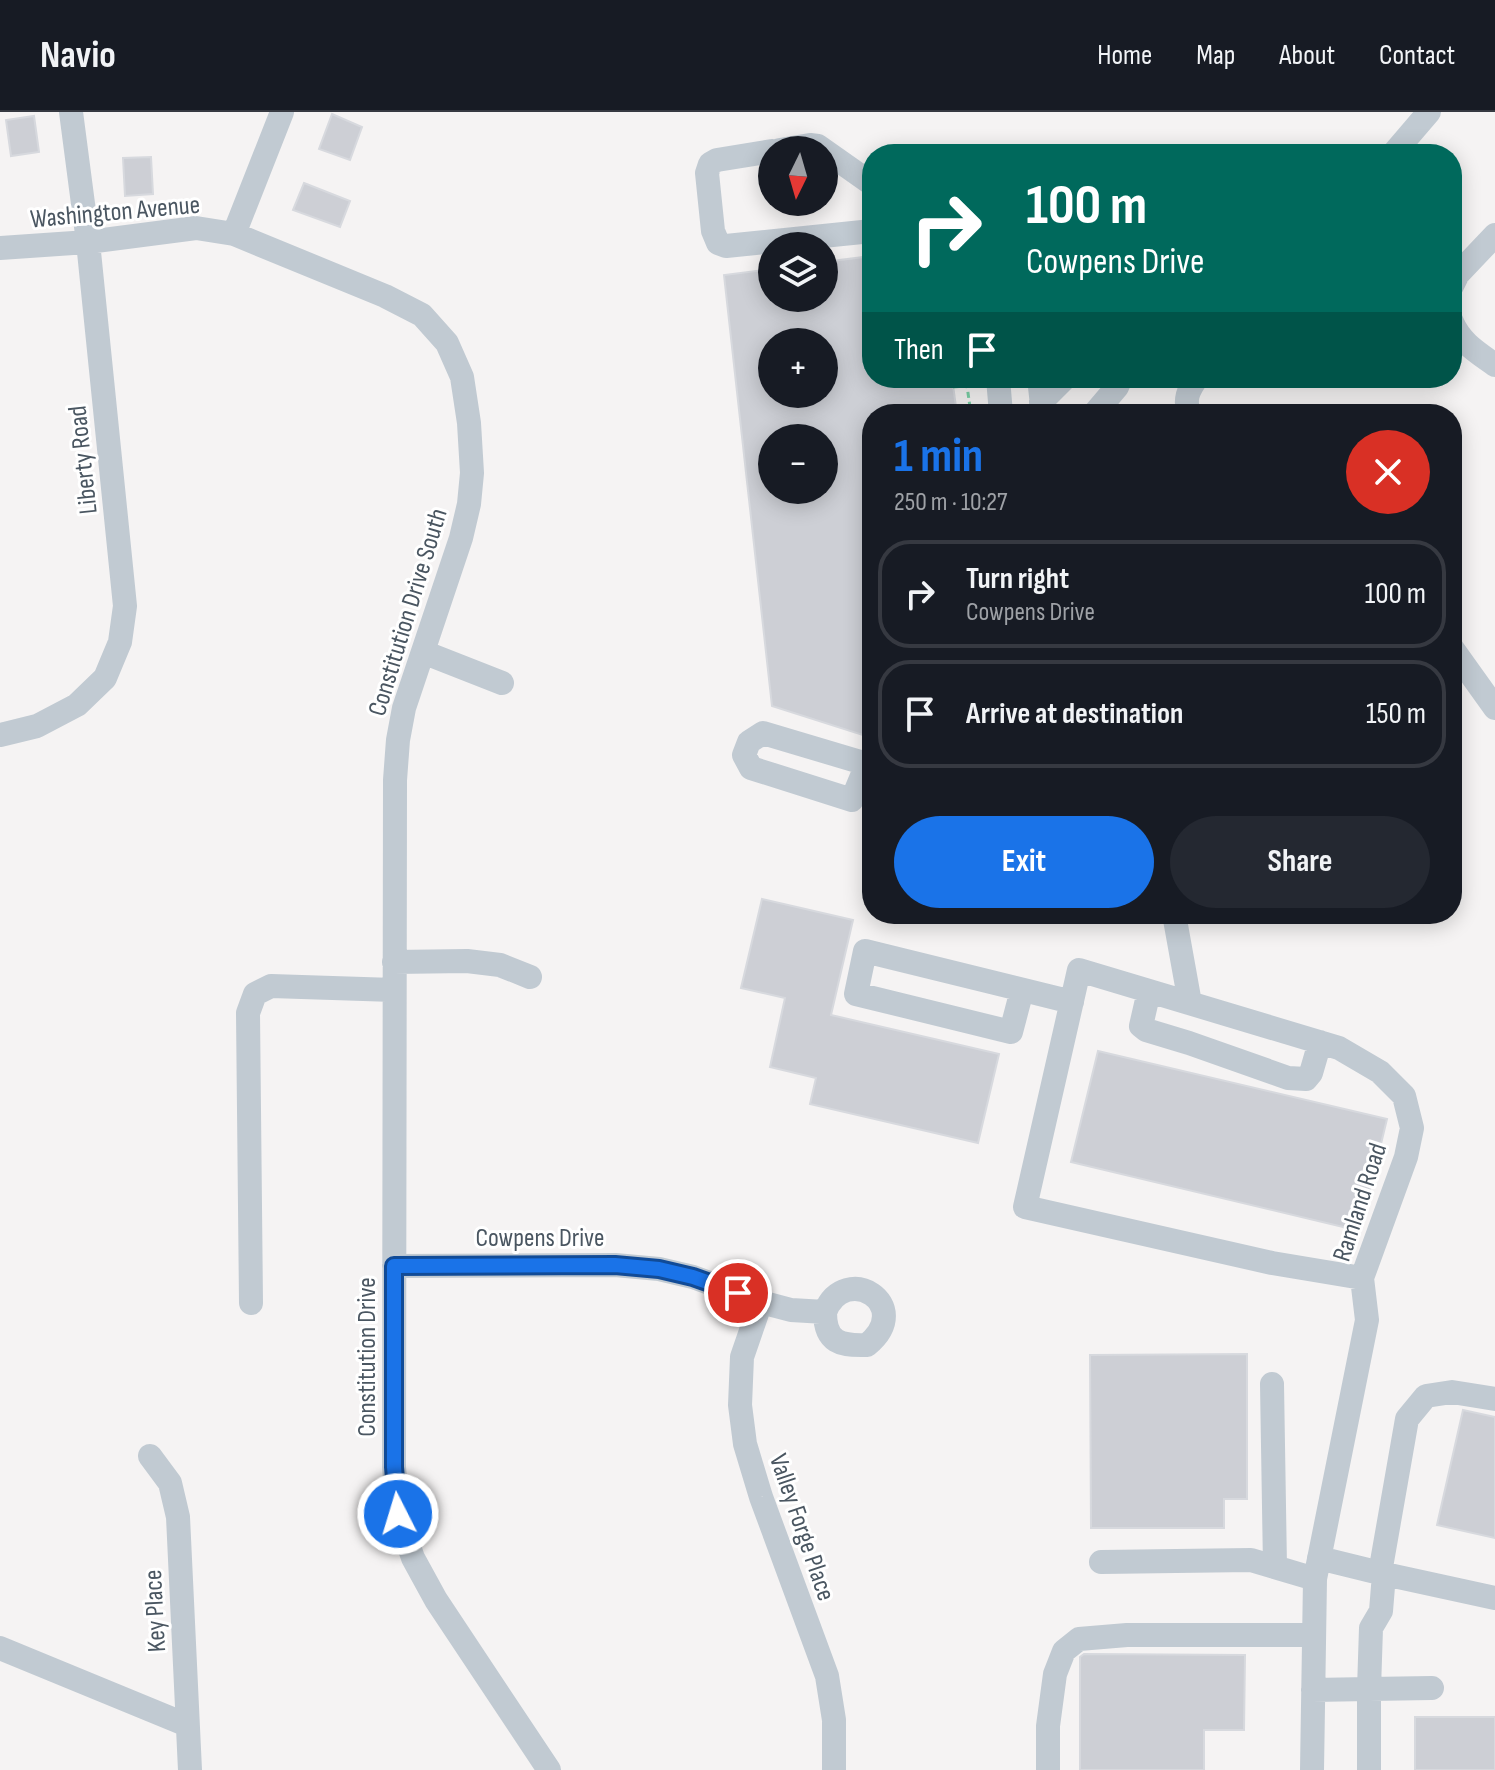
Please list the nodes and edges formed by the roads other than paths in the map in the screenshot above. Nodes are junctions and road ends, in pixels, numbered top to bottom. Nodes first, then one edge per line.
1 (71, 112) edge
2 (282, 112) edge
3 (1429, 112) edge
4 (1402, 144) edge
5 (758, 153) edge
6 (838, 160) edge
7 (862, 177) edge
8 (862, 232) edge
9 (234, 234) junction
10 (1495, 235) edge
11 (88, 242) junction
12 (0, 248) edge
13 (1462, 270) edge
14 (1462, 340) edge
15 (1495, 365) edge
16 (1116, 388) edge
17 (1103, 404) edge
18 (423, 652) junction
19 (1462, 662) edge
20 (502, 683) dead end
21 (1495, 708) edge
22 (0, 735) edge
23 (1176, 924) edge
24 (394, 962) junction
25 (530, 977) dead end
26 (394, 990) junction
27 (1022, 990) junction
28 (1149, 991) junction
29 (1072, 1002) junction
30 (1190, 1003) junction
31 (1320, 1042) junction
32 (393, 1190) joint
33 (394, 1266) junction
34 (1362, 1278) junction
35 (761, 1302) junction
36 (251, 1303) dead end
37 (825, 1312) dead end
38 (1272, 1384) dead end
39 (1495, 1399) edge
40 (150, 1456) dead end
41 (1101, 1562) dead end
42 (1275, 1567) junction
43 (1317, 1568) junction
44 (1382, 1574) junction
45 (1495, 1598) edge
46 (1314, 1635) junction
47 (0, 1648) edge
48 (1432, 1688) dead end
49 (1369, 1689) junction
50 (1313, 1690) junction
51 (187, 1725) junction
52 (190, 1770) edge
53 (549, 1770) edge
54 (834, 1770) edge
55 (1048, 1770) edge
56 (1312, 1770) edge
57 (1369, 1770) edge

1 - 11 street, Liberty Road
2 - 9 street
3 - 4 street
5 - 8 street
6 - 7 street
9 - 11 street, Washington Avenue
9 - 18 street, Constitution Drive South
10 - 13 street
11 - 12 street, Washington Avenue
11 - 22 street, Liberty Road
14 - 15 street
16 - 17 street
18 - 20 street
18 - 24 street, Constitution Drive South
19 - 21 street
23 - 30 street
24 - 25 street
24 - 26 street, Constitution Drive South
26 - 32 street, Constitution Drive South
26 - 36 street
27 - 27 street
27 - 29 street
28 - 29 street, Ramland Road
28 - 30 street, Ramland Road
28 - 31 street
29 - 34 street
30 - 31 street, Ramland Road
31 - 34 street, Ramland Road
32 - 33 street, Constitution Drive
33 - 35 street, Cowpens Drive
33 - 53 street, Constitution Drive
34 - 43 street, Ramland Road
35 - 37 street, Cowpens Drive
35 - 54 street, Valley Forge Place
38 - 42 street
39 - 44 street
40 - 51 street, Key Place
41 - 42 street
42 - 43 street
43 - 44 street
43 - 46 street, Ramland Road
44 - 45 street
44 - 49 street
46 - 50 street, Ramland Road
46 - 55 street
47 - 51 street
48 - 49 street
49 - 50 street
49 - 57 street
50 - 56 street, Ramland Road
51 - 52 street, Key Place

